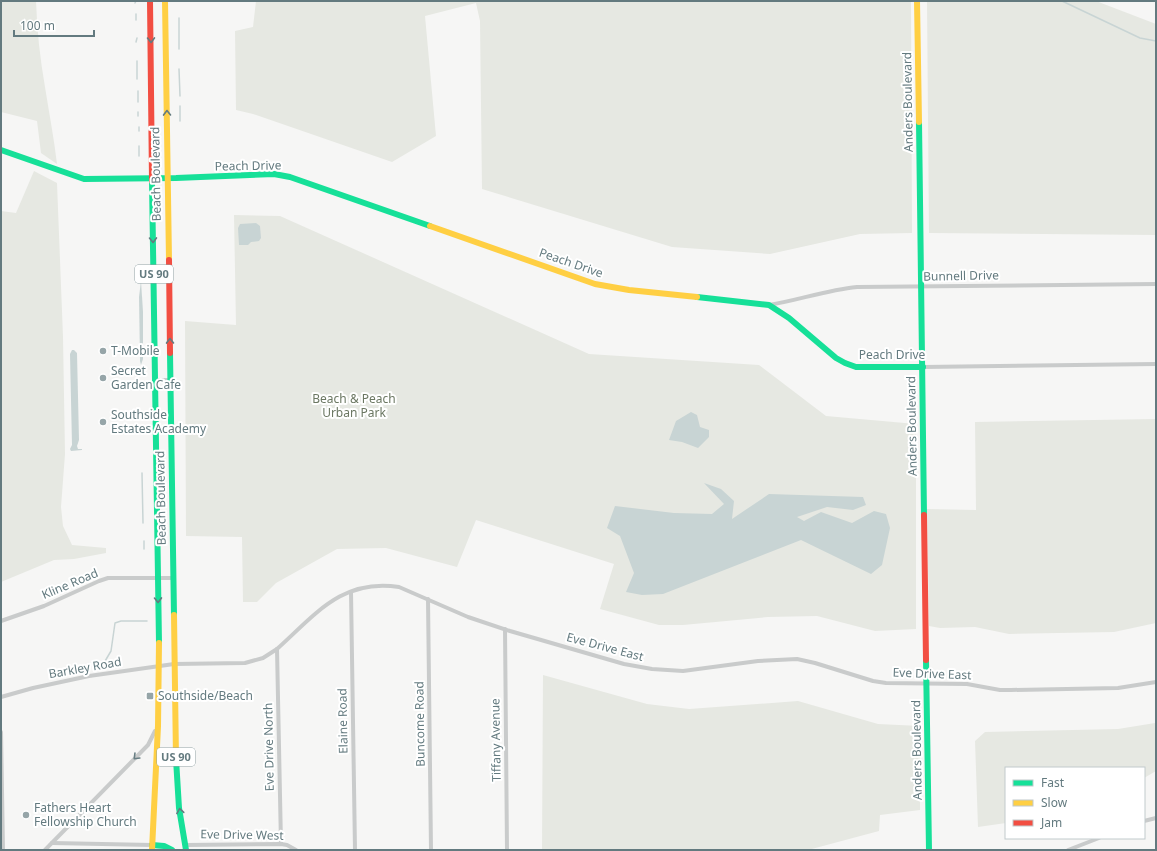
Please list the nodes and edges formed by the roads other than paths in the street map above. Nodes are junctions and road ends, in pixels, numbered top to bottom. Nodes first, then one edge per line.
1 (150, 1) edge
2 (165, 1) edge
3 (918, 1) edge
4 (1, 150) edge
5 (167, 178) junction
6 (153, 179) junction
7 (1156, 284) edge
8 (921, 286) junction
9 (769, 305) junction
10 (1156, 364) edge
11 (923, 367) junction
12 (155, 380) junction
13 (170, 380) junction
14 (158, 578) junction
15 (173, 578) junction
16 (351, 592) junction
17 (428, 599) junction
18 (1, 620) edge
19 (505, 629) junction
20 (277, 649) junction
21 (174, 664) junction
22 (159, 666) junction
23 (1156, 682) edge
24 (927, 684) junction
25 (1, 697) edge
26 (158, 726) junction
27 (1, 732) edge
28 (1156, 818) edge
29 (1145, 821) edge
30 (1096, 839) edge
31 (52, 843) junction
32 (281, 844) junction
33 (152, 847) edge
34 (186, 848) edge
35 (3, 850) edge
36 (44, 850) edge
37 (172, 850) edge
38 (296, 850) edge
39 (355, 850) edge
40 (431, 850) edge
41 (507, 850) edge
42 (929, 850) edge
43 (1068, 850) edge

1 -> 6 main road, US 90
5 -> 2 main road, Beach Boulevard / US 90
3 - 8 main road, Anders Boulevard
4 - 6 main road, Peach Drive
5 - 6 main road, Peach Drive
5 - 9 main road, Peach Drive
13 -> 5 main road, Beach Boulevard / US 90
6 -> 12 main road, US 90
7 - 8 street, Bunnell Drive
8 - 9 street, Bunnell Drive
8 - 11 main road, Anders Boulevard
9 - 11 main road, Peach Drive
10 - 11 street, Peach Drive
11 - 24 main road, Anders Boulevard
12 - 13 street
12 - 14 main road, US 90
13 - 15 main road, Beach Boulevard / US 90
14 - 15 street, Kline Road
14 - 18 street, Kline Road
14 -> 22 main road, US 90
15 - 21 main road, Beach Boulevard / US 90
16 - 17 street, Eve Drive East
16 - 20 street, Eve Drive East
16 - 39 street, Elaine Road
17 - 19 street, Eve Drive East
17 - 40 street, Buncome Road
19 - 24 street, Eve Drive East
19 - 41 street, Tiffany Avenue
20 - 21 street, Eve Drive East
20 - 32 street, Eve Drive North
21 - 22 street, Barkley Road
34 -> 21 main road, Beach Boulevard / US 90
22 - 25 street, Barkley Road
22 - 26 main road, US 90
23 - 24 street, Eve Drive East
24 - 42 main road, Anders Boulevard
26 -> 31 street
26 - 33 main road, US 90
27 - 35 street
28 - 29 street
30 - 43 street
31 - 33 street
31 - 36 street
32 - 34 street, Eve Drive West
32 - 38 street, Eve Drive West
33 - 37 main road

